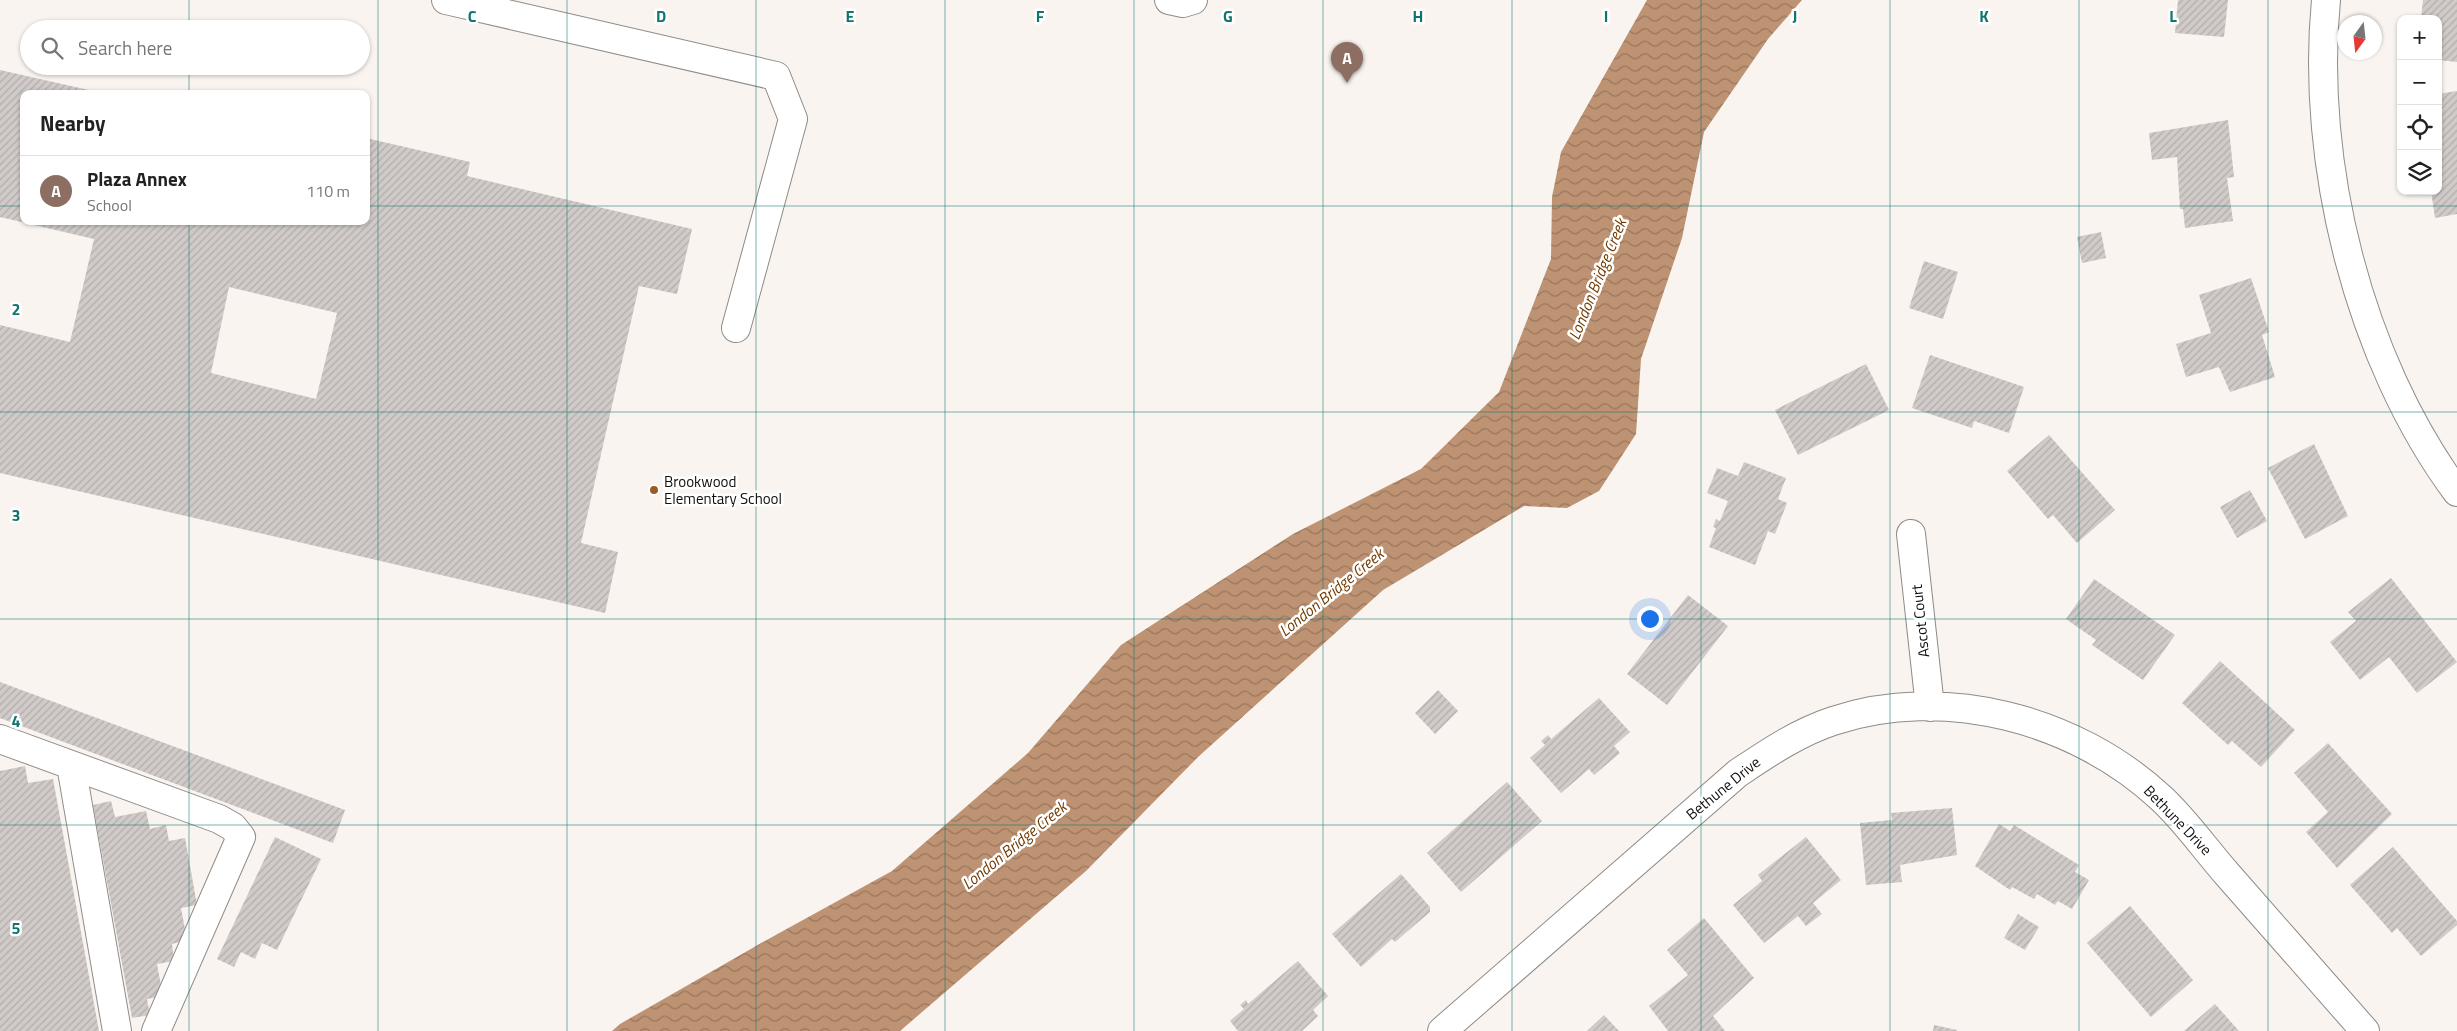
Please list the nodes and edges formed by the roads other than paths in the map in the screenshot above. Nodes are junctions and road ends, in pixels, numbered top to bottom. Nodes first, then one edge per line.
1 (446, 0) edge
2 (1169, 0) edge
3 (1193, 0) edge
4 (2326, 0) edge
5 (736, 328) dead end
6 (2457, 492) edge
7 (1911, 534) dead end
8 (1930, 707) junction
9 (0, 739) edge
10 (71, 765) junction
11 (118, 1031) edge
12 (156, 1031) edge
13 (1442, 1031) edge
14 (2365, 1031) edge

1 - 5 street
2 - 3 street
4 - 6 street
7 - 8 street, Ascot Court
8 - 13 street, Bethune Drive
8 - 14 street, Bethune Drive
9 - 10 street
10 - 11 street
10 - 12 street

